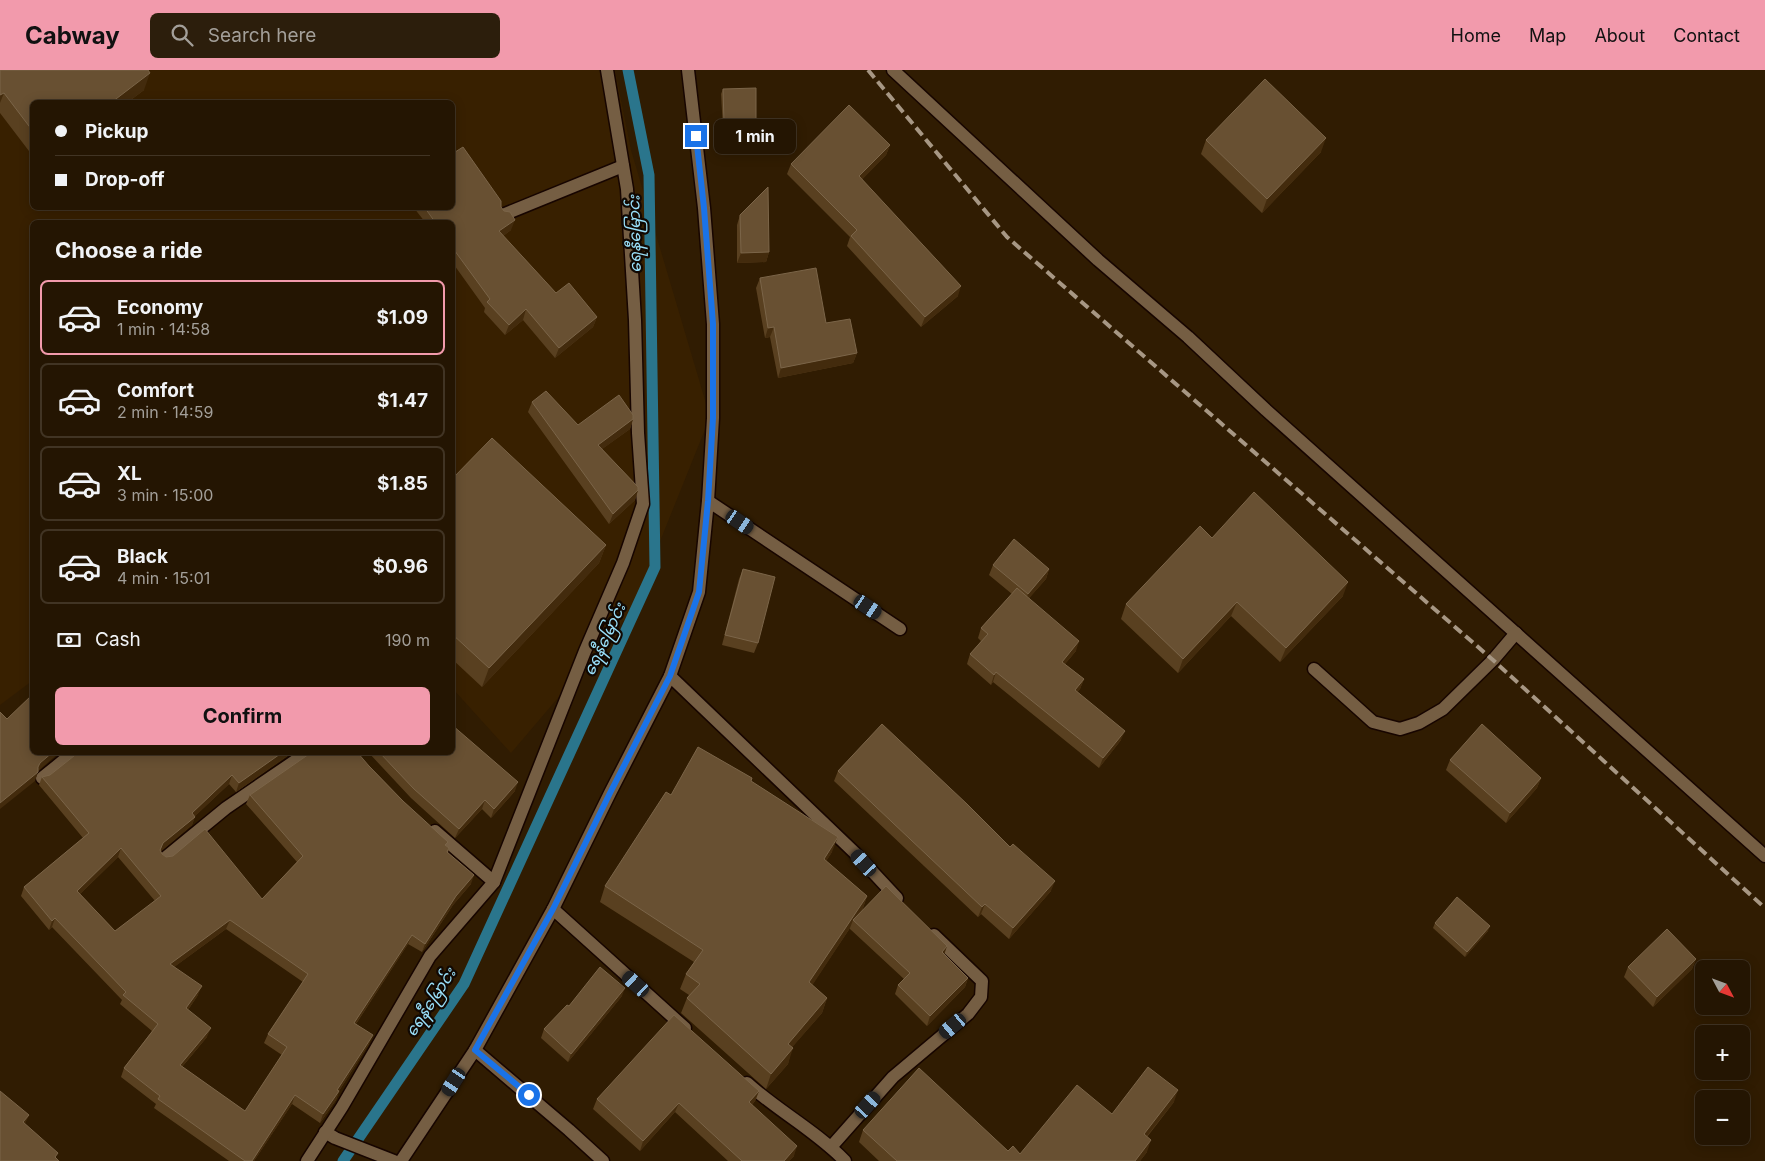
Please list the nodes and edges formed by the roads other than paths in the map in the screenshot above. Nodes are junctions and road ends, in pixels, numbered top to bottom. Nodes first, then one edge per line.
1 (607, 70) edge
2 (688, 70) edge
3 (893, 70) edge
4 (623, 166) junction
5 (505, 214) edge
6 (708, 501) junction
7 (900, 629) dead end
8 (1516, 632) junction
9 (1314, 669) dead end
10 (670, 676) junction
11 (70, 755) edge
12 (304, 755) edge
13 (42, 778) edge
14 (423, 821) edge
15 (1765, 856) edge
16 (165, 858) edge
17 (494, 882) junction
18 (904, 905) edge
19 (553, 909) junction
20 (925, 926) edge
21 (693, 1035) edge
22 (475, 1050) junction
23 (737, 1075) edge
24 (330, 1135) junction
25 (831, 1147) junction
26 (391, 1160) edge
27 (307, 1161) edge
28 (401, 1161) edge
29 (603, 1161) edge
30 (845, 1161) edge

1 - 4 street
2 - 6 street
3 - 8 street
4 - 5 street
4 - 17 street
6 - 7 street
6 - 10 street
8 - 9 street
8 - 15 street
10 - 18 street
10 - 19 street
11 - 13 street
12 - 16 street
14 - 17 street
17 - 24 street
19 - 21 street
19 - 22 street
20 - 25 street
22 - 28 street
22 - 29 street
23 - 25 street
24 - 26 street
24 - 27 street
25 - 30 street

